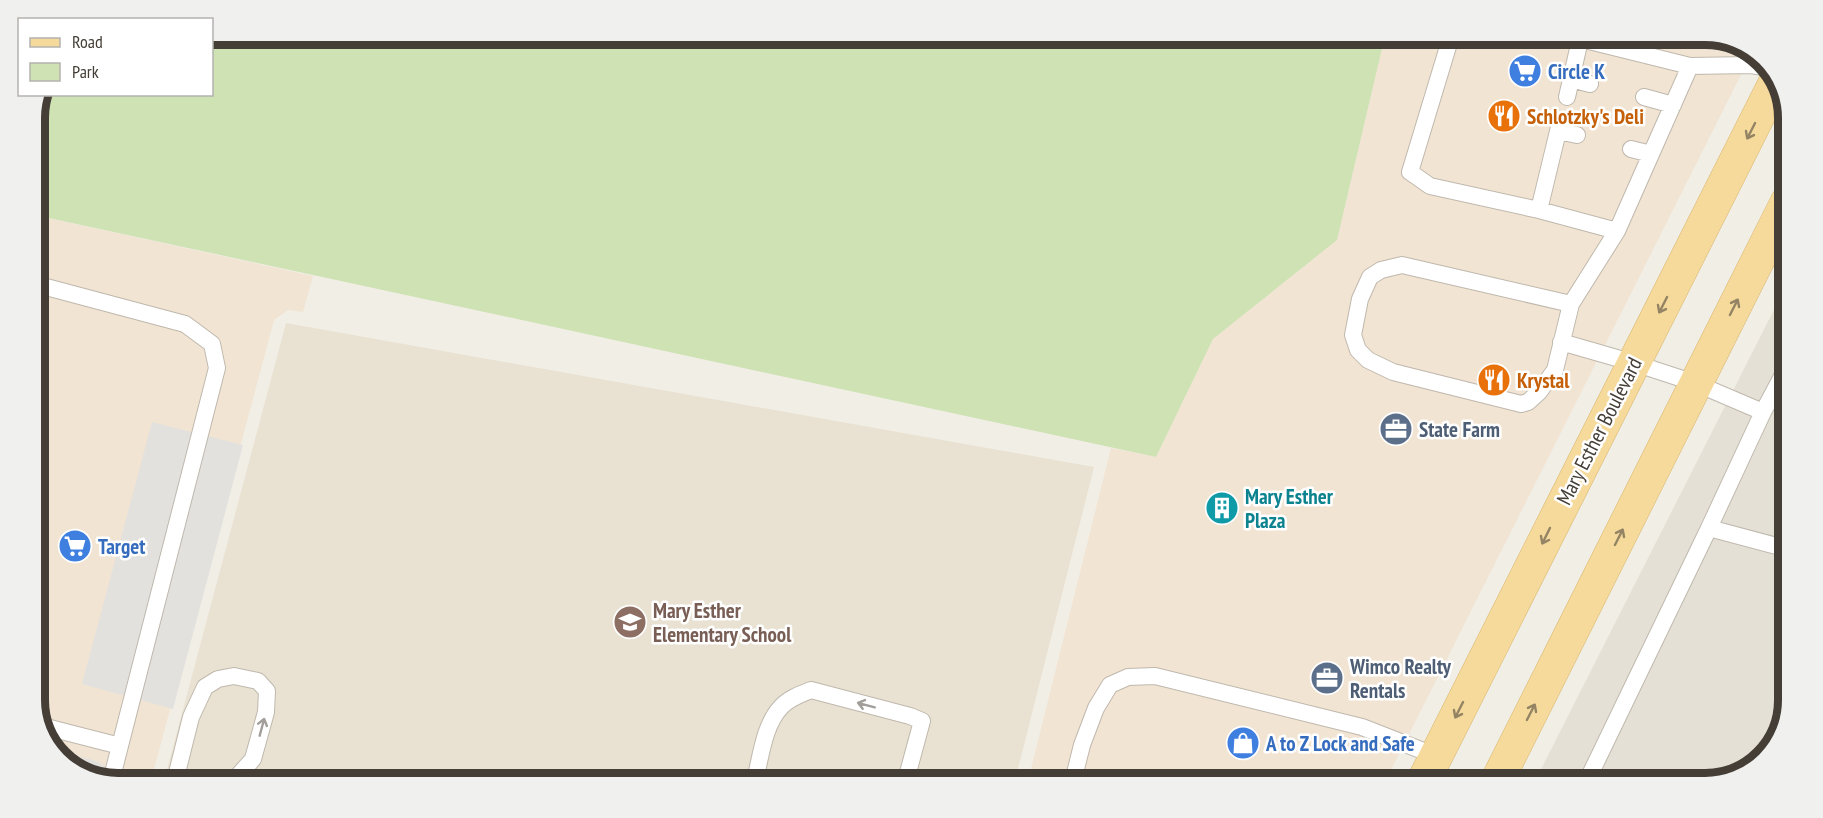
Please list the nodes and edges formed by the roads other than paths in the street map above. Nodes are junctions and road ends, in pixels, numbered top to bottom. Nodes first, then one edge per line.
1 (1448, 45) edge
2 (1579, 45) edge
3 (1605, 45) edge
4 (1690, 66) junction
5 (1757, 66) edge
6 (1571, 79) junction
7 (1590, 84) dead end
8 (1772, 89) edge
9 (1567, 97) dead end
10 (1644, 98) dead end
11 (1673, 105) junction
12 (1577, 135) dead end
13 (1631, 149) dead end
14 (1651, 154) junction
15 (1539, 210) junction
16 (1778, 220) edge
17 (1617, 231) junction
18 (45, 287) edge
19 (1571, 304) junction
20 (1561, 342) junction
21 (1634, 363) junction
22 (1695, 383) junction
23 (1778, 384) edge
24 (1763, 412) junction
25 (1709, 528) junction
26 (1778, 546) edge
27 (51, 728) edge
28 (120, 746) junction
29 (1429, 769) edge
30 (113, 773) edge
31 (177, 773) edge
32 (240, 773) edge
33 (757, 773) edge
34 (908, 773) edge
35 (1075, 773) edge
36 (1501, 773) edge
37 (1591, 773) edge

1 - 15 lane
2 - 6 lane
3 - 4 lane
4 - 5 lane
4 - 11 lane
6 - 7 lane
6 - 9 lane
8 -> 21 main road, Mary Esther Boulevard
10 - 11 lane
11 - 14 lane
12 - 15 lane
13 - 14 lane
14 - 17 lane
15 - 17 lane
22 -> 16 main road
17 - 19 lane
18 - 28 lane
19 - 20 lane
19 - 20 lane
20 - 21 lane
21 - 22 lane
21 -> 29 main road, Mary Esther Boulevard
22 - 24 lane
36 -> 22 main road
23 - 24 lane
24 - 25 lane
25 - 26 lane
25 - 37 lane
27 - 28 lane
28 - 30 lane
29 - 35 lane
32 -> 31 lane
34 -> 33 lane

